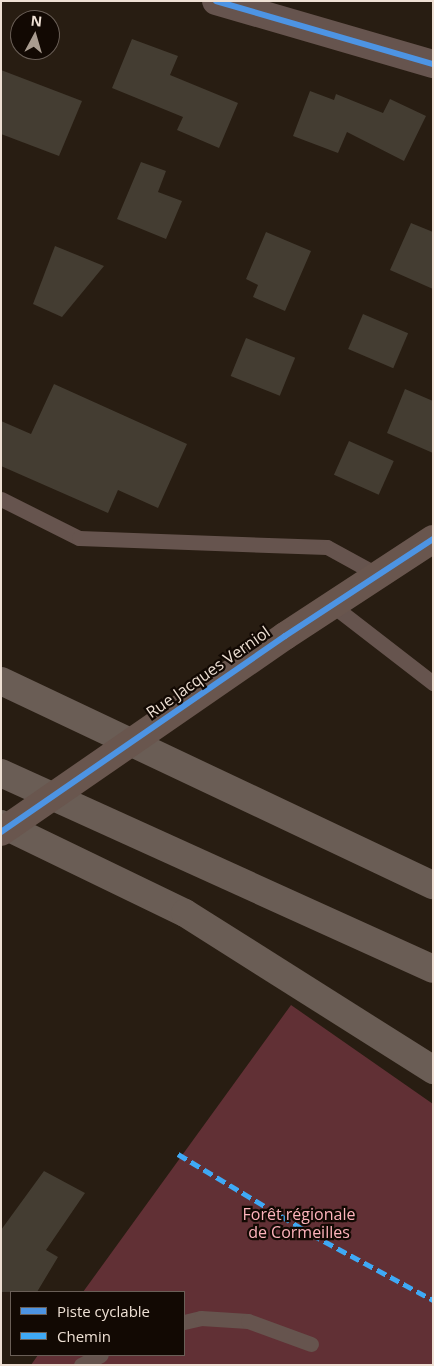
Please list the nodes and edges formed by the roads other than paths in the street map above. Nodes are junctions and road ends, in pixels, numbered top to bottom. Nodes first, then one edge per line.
1 (216, 1) edge
2 (433, 64) edge
3 (1, 499) edge
4 (433, 539) edge
5 (380, 576) junction
6 (332, 605) junction
7 (1, 681) edge
8 (433, 683) edge
9 (1, 772) edge
10 (1, 824) edge
11 (1, 832) edge
12 (433, 885) edge
13 (433, 969) edge
14 (433, 1070) edge
15 (185, 1322) edge
16 (311, 1344) dead end
17 (98, 1356) edge
18 (82, 1365) edge

1 - 2 street
3 - 5 lane
4 - 5 street, Rue Jacques Verniol
5 - 6 street, Rue Jacques Verniol
6 - 8 lane
6 - 11 street, Rue Jacques Verniol, bridge
7 - 12 highway
9 - 13 highway
10 - 14 highway
15 - 16 lane
17 - 18 lane

